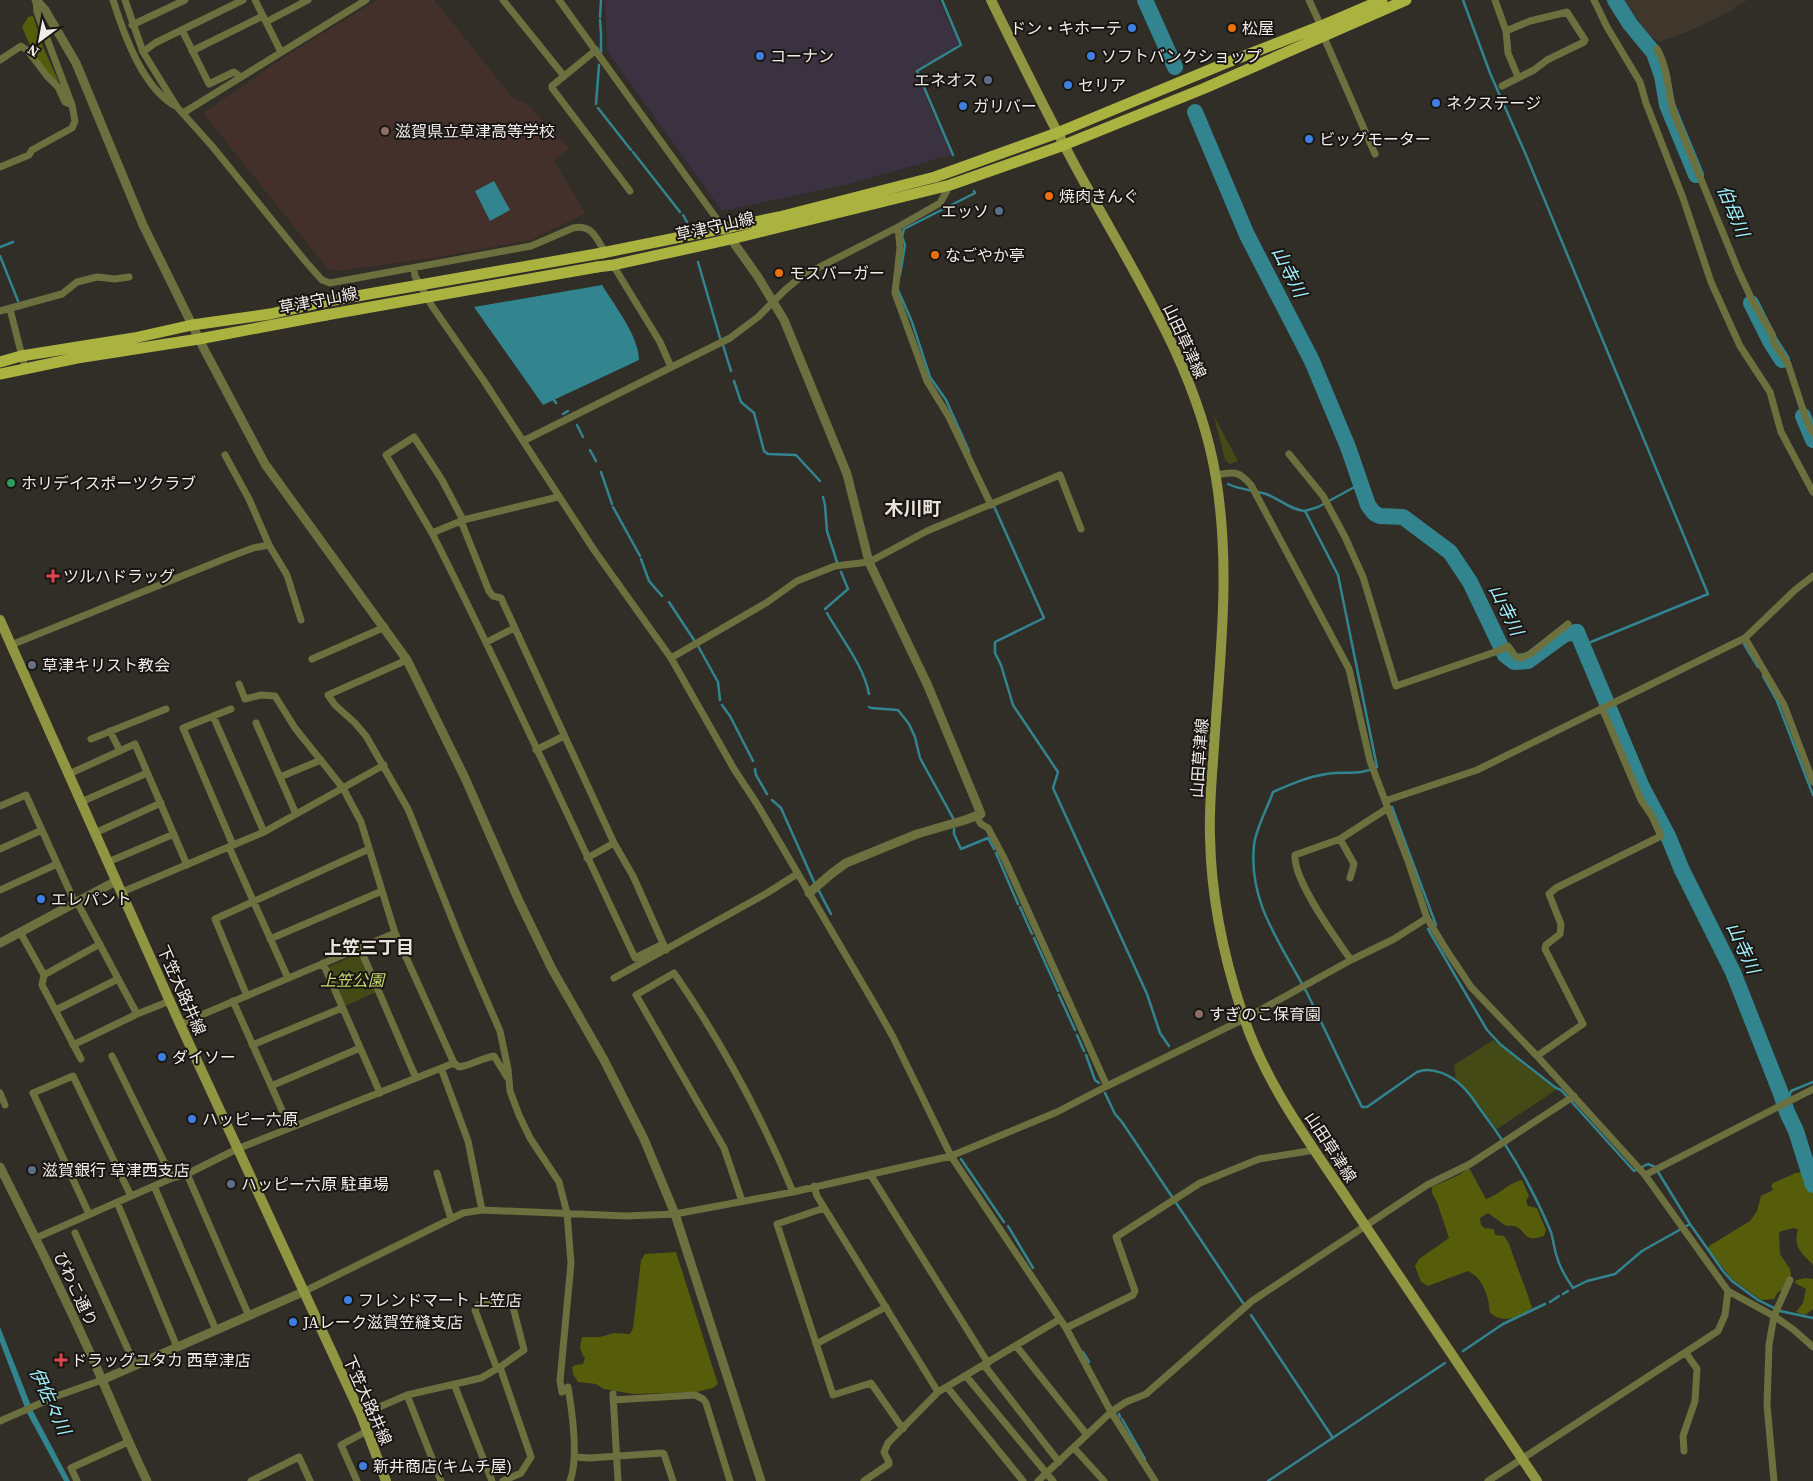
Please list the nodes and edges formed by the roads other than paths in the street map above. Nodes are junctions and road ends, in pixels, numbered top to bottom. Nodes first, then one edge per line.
1 (36, 0) edge
2 (113, 0) edge
3 (125, 0) edge
4 (186, 0) edge
5 (242, 0) edge
6 (254, 0) edge
7 (308, 0) edge
8 (366, 0) edge
9 (503, 0) edge
10 (559, 0) edge
11 (991, 0) edge
12 (1309, 0) edge
13 (1382, 0) edge
14 (1406, 0) edge
15 (1495, 0) edge
16 (1594, 0) edge
17 (265, 19) junction
18 (132, 25) junction
19 (182, 30) junction
20 (1322, 31) junction
21 (1506, 31) junction
22 (1657, 48) dead end
23 (596, 50) junction
24 (192, 51) junction
25 (143, 52) junction
26 (281, 52) junction
27 (0, 60) edge
28 (564, 76) junction
29 (241, 77) junction
30 (1518, 77) junction
31 (1502, 86) dead end
32 (72, 105) junction
33 (180, 110) junction
34 (1057, 133) junction
35 (1064, 146) junction
36 (1376, 154) dead end
37 (0, 166) edge
38 (950, 185) junction
39 (630, 191) dead end
40 (898, 228) junction
41 (724, 229) junction
42 (731, 240) junction
43 (604, 252) junction
44 (613, 265) junction
45 (414, 269) junction
46 (129, 277) dead end
47 (774, 302) junction
48 (10, 309) junction
49 (0, 311) edge
50 (192, 326) junction
51 (200, 339) junction
52 (21, 356) junction
53 (0, 362) edge
54 (671, 367) junction
55 (25, 368) junction
56 (0, 374) edge
57 (1813, 433) edge
58 (523, 441) junction
59 (1289, 454) dead end
60 (225, 455) dead end
61 (1216, 475) junction
62 (1813, 492) edge
63 (558, 497) junction
64 (990, 505) junction
65 (462, 521) junction
66 (1081, 529) dead end
67 (432, 533) junction
68 (269, 545) junction
69 (870, 562) junction
70 (1813, 576) edge
71 (0, 620) edge
72 (301, 620) dead end
73 (1568, 624) dead end
74 (385, 628) junction
75 (514, 628) junction
76 (3, 636) edge
77 (1745, 638) junction
78 (487, 642) junction
79 (11, 645) junction
80 (671, 658) junction
81 (312, 659) dead end
82 (407, 660) junction
83 (239, 684) dead end
84 (166, 708) dead end
85 (1602, 708) junction
86 (231, 709) dead end
87 (213, 716) junction
88 (256, 723) dead end
89 (110, 731) junction
90 (564, 736) junction
91 (92, 739) dead end
92 (536, 750) junction
93 (120, 751) junction
94 (321, 760) junction
95 (384, 765) junction
96 (147, 773) junction
97 (69, 774) junction
98 (280, 777) junction
99 (1813, 782) edge
100 (343, 788) junction
101 (81, 802) junction
102 (161, 804) junction
103 (1386, 804) junction
104 (0, 806) edge
105 (296, 814) junction
106 (976, 816) junction
107 (42, 830) junction
108 (264, 832) junction
109 (95, 833) junction
110 (174, 834) junction
111 (1340, 839) junction
112 (614, 843) junction
113 (231, 846) junction
114 (0, 849) edge
115 (369, 850) junction
116 (588, 858) junction
117 (108, 862) junction
118 (57, 864) junction
119 (187, 865) junction
120 (797, 874) junction
121 (1350, 878) dead end
122 (116, 881) junction
123 (0, 890) edge
124 (382, 891) junction
125 (122, 892) junction
126 (809, 893) junction
127 (76, 902) junction
128 (253, 902) junction
129 (1427, 918) junction
130 (20, 932) junction
131 (395, 933) junction
132 (270, 939) junction
133 (0, 944) edge
134 (100, 944) junction
135 (665, 947) junction
136 (360, 948) junction
137 (1351, 960) junction
138 (323, 964) junction
139 (44, 975) junction
140 (288, 978) junction
141 (614, 978) dead end
142 (118, 979) junction
143 (246, 996) junction
144 (170, 1001) junction
145 (233, 1002) junction
146 (342, 1008) junction
147 (56, 1010) junction
148 (137, 1014) junction
149 (1244, 1019) junction
150 (180, 1024) junction
151 (73, 1044) junction
152 (252, 1044) junction
153 (360, 1048) junction
154 (112, 1056) dead end
155 (1537, 1056) junction
156 (81, 1059) dead end
157 (454, 1063) junction
158 (442, 1068) junction
159 (416, 1078) junction
160 (509, 1083) junction
161 (271, 1086) junction
162 (1107, 1086) junction
163 (1813, 1088) edge
164 (0, 1093) edge
165 (380, 1093) junction
166 (1574, 1096) junction
167 (5, 1105) dead end
168 (290, 1128) junction
169 (237, 1149) junction
170 (1316, 1150) junction
171 (950, 1156) junction
172 (0, 1167) edge
173 (437, 1173) dead end
174 (188, 1174) junction
175 (870, 1174) junction
176 (1645, 1174) junction
177 (172, 1178) junction
178 (154, 1186) junction
179 (814, 1186) junction
180 (793, 1192) junction
181 (131, 1196) junction
182 (742, 1200) junction
183 (117, 1202) junction
184 (824, 1208) junction
185 (482, 1210) junction
186 (678, 1213) junction
187 (89, 1214) junction
188 (566, 1214) junction
189 (450, 1219) junction
190 (1366, 1226) junction
191 (75, 1233) dead end
192 (36, 1238) junction
193 (1790, 1280) dead end
194 (1728, 1291) junction
195 (303, 1292) junction
196 (886, 1307) junction
197 (249, 1316) junction
198 (1774, 1316) junction
199 (1060, 1319) junction
200 (1066, 1328) junction
201 (216, 1330) junction
202 (816, 1344) junction
203 (1813, 1346) edge
204 (177, 1347) junction
205 (1017, 1347) junction
206 (1686, 1353) junction
207 (986, 1364) junction
208 (135, 1366) junction
209 (498, 1368) junction
210 (966, 1376) junction
211 (102, 1380) junction
212 (454, 1384) junction
213 (947, 1387) junction
214 (938, 1392) junction
215 (407, 1395) junction
216 (1111, 1412) junction
217 (361, 1414) junction
218 (0, 1421) edge
219 (903, 1429) junction
220 (367, 1430) junction
221 (1087, 1436) junction
222 (128, 1442) junction
223 (1074, 1448) junction
224 (1684, 1451) dead end
225 (616, 1456) junction
226 (574, 1457) junction
227 (1522, 1459) junction
228 (1059, 1462) junction
229 (267, 1473) junction
230 (1046, 1474) junction
231 (77, 1481) edge
232 (147, 1481) edge
233 (251, 1481) edge
234 (271, 1481) edge
235 (310, 1481) edge
236 (357, 1481) edge
237 (386, 1481) edge
238 (441, 1481) edge
239 (492, 1481) edge
240 (504, 1481) edge
241 (570, 1481) edge
242 (618, 1481) edge
243 (673, 1481) edge
244 (730, 1481) edge
245 (761, 1481) edge
246 (864, 1481) edge
247 (1023, 1481) edge
248 (1038, 1481) edge
249 (1053, 1481) edge
250 (1104, 1481) edge
251 (1154, 1481) edge
252 (1488, 1481) edge
253 (1537, 1481) edge
254 (1774, 1481) edge

1 - 32 street
1 - 50 street
2 - 33 street
3 - 18 street
4 - 18 street
5 - 19 street
6 - 17 street
7 - 17 street
8 - 26 street
9 - 28 street
10 - 23 street
11 - 34 main road, 山田草津線
12 - 20 street
13 - 20 main road, 草津守山線
14 - 20 main road, 草津守山線
15 - 21 street
16 - 62 street
17 - 24 street
17 - 26 street
18 - 25 street
19 - 24 street
19 - 25 street
20 - 34 main road, 草津守山線
20 - 35 main road, 草津守山線
20 - 36 street
21 - 30 street
21 - 30 street
22 - 57 street
23 - 28 street
23 - 41 street
24 - 29 street
25 - 33 street
26 - 29 street
27 - 32 street
28 - 39 street
29 - 33 street
30 - 31 street
32 - 37 street
33 - 45 street
34 - 35 main road, 山田草津線
34 - 41 main road, 草津守山線
35 - 38 main road, 草津守山線
35 - 61 main road, 山田草津線
38 - 40 street
38 - 42 main road, 草津守山線
40 - 47 street
40 - 64 street
41 - 42 street
41 - 43 main road, 草津守山線
42 - 44 main road, 草津守山線
42 - 47 street
43 - 45 street
43 - 50 main road, 草津守山線, bridge
44 - 51 main road, 草津守山線, bridge
44 - 54 street
45 - 58 street
46 - 48 street
47 - 54 street
47 - 69 street
48 - 49 street
48 - 52 street
50 - 51 street
50 - 52 main road, 草津守山線
51 - 55 main road, 草津守山線
51 - 74 street
52 - 53 main road, 草津守山線
52 - 55 street
54 - 58 street
55 - 56 main road, 草津守山線
58 - 63 street
59 - 73 street
60 - 68 street
61 - 103 street
61 - 149 main road, 山田草津線
63 - 65 street
63 - 80 street
64 - 66 street
64 - 69 street
65 - 67 street
65 - 67 street
65 - 75 street
67 - 78 street
68 - 72 street
68 - 79 street
69 - 80 street
69 - 106 street
70 - 77 street
71 - 76 main road, 下笠大路井線
74 - 81 street
74 - 82 street
75 - 78 street
75 - 90 street
76 - 79 main road, 下笠大路井線
77 - 85 street
77 - 99 street
78 - 92 street
79 - 97 main road, 下笠大路井線
80 - 120 street
82 - 95 street
82 - 186 street
83 - 94 street
84 - 89 street
85 - 103 street
85 - 155 street
86 - 87 street
87 - 108 street
87 - 113 street
88 - 98 street
89 - 91 street
89 - 93 street
90 - 92 street
90 - 112 street
92 - 116 street
93 - 96 street
93 - 97 street
94 - 98 street
94 - 100 street
95 - 100 street
95 - 160 street
96 - 101 street
96 - 102 street
97 - 101 main road, 下笠大路井線
98 - 105 street
100 - 105 street
100 - 115 street
101 - 109 main road, 下笠大路井線
102 - 109 street
102 - 110 street
103 - 111 street
103 - 129 street
104 - 107 street
105 - 108 street
106 - 126 street
106 - 162 street
107 - 114 street
107 - 118 street
108 - 113 street
109 - 117 main road, 下笠大路井線
110 - 117 street
110 - 119 street
111 - 121 street
111 - 137 street
112 - 116 street
112 - 135 street
113 - 119 street
113 - 128 street
115 - 124 street
115 - 128 street
116 - 135 street
117 - 122 main road, 下笠大路井線
118 - 123 street
118 - 127 street
119 - 125 street
120 - 126 street
120 - 135 street
122 - 125 main road, 下笠大路井線
122 - 127 street
124 - 131 street
124 - 132 street
125 - 144 main road, 下笠大路井線
126 - 171 street
127 - 130 street
127 - 134 street
128 - 132 street
128 - 143 street
129 - 137 street
129 - 155 street
130 - 133 street
130 - 139 street
131 - 136 street
131 - 157 street
132 - 140 street
134 - 139 street
134 - 142 street
135 - 141 street
136 - 138 street
136 - 159 street
137 - 149 street
138 - 140 street
138 - 146 street
139 - 147 street
140 - 143 street
142 - 147 street
142 - 148 street
143 - 145 street
144 - 148 street
144 - 150 main road, 下笠大路井線
145 - 150 street
145 - 152 street
146 - 152 street
146 - 153 street
147 - 151 street
148 - 151 street
149 - 162 street
149 - 170 main road, 山田草津線
150 - 169 main road, 下笠大路井線
151 - 156 street
152 - 161 street
153 - 161 street
153 - 165 street
154 - 177 street
155 - 166 street
157 - 158 street
157 - 160 street
158 - 159 street
158 - 185 street
159 - 165 street
160 - 188 street
161 - 168 street
162 - 171 street
163 - 176 street
164 - 167 street
165 - 168 street
166 - 176 street
166 - 190 street
168 - 169 street
169 - 174 street
169 - 195 main road, 下笠大路井線
170 - 190 main road, 山田草津線
170 - 200 street
171 - 175 street
171 - 199 street
172 - 192 street, びわこ通り
173 - 189 street
174 - 177 street
174 - 197 street
175 - 179 street
175 - 207 street
176 - 194 street
177 - 178 street
178 - 181 street
178 - 201 street
179 - 180 street
179 - 184 street
180 - 182 street
180 - 182 street
181 - 183 street
181 - 187 street
182 - 186 street
183 - 187 street
183 - 204 street
184 - 196 street
184 - 202 street
185 - 188 street
185 - 189 street
186 - 188 street
186 - 245 street
187 - 192 street
188 - 226 street
189 - 195 street
190 - 216 street
190 - 227 main road, 山田草津線
191 - 208 street
192 - 211 street, びわこ通り
193 - 198 street
194 - 198 street
194 - 206 street
195 - 197 street
195 - 217 main road, 下笠大路井線
196 - 202 street
196 - 214 street
197 - 201 street
198 - 203 street
198 - 254 street
199 - 200 street
199 - 205 street
200 - 216 street
201 - 204 street
202 - 219 street
204 - 208 street
205 - 207 street
205 - 221 street
206 - 224 street
206 - 227 street
207 - 210 street
207 - 228 street
208 - 211 street
209 - 209 street
209 - 212 street
209 - 240 street
210 - 213 street
210 - 230 street
211 - 218 street
211 - 222 street, びわこ通り
212 - 215 street
212 - 239 street
213 - 214 street
213 - 247 street
214 - 219 street
215 - 217 street
215 - 238 street
216 - 221 street
216 - 251 street
217 - 220 main road, 下笠大路井線
219 - 246 street
220 - 236 street
220 - 237 main road, 下笠大路井線
221 - 223 street
222 - 231 street
222 - 232 street, びわこ通り
223 - 228 street
223 - 250 street
225 - 226 street
225 - 242 street
225 - 243 street
225 - 244 street
226 - 241 street
227 - 252 street
227 - 253 main road, 山田草津線
228 - 230 street
229 - 233 street
229 - 234 street
229 - 235 street
230 - 248 street
230 - 249 street

